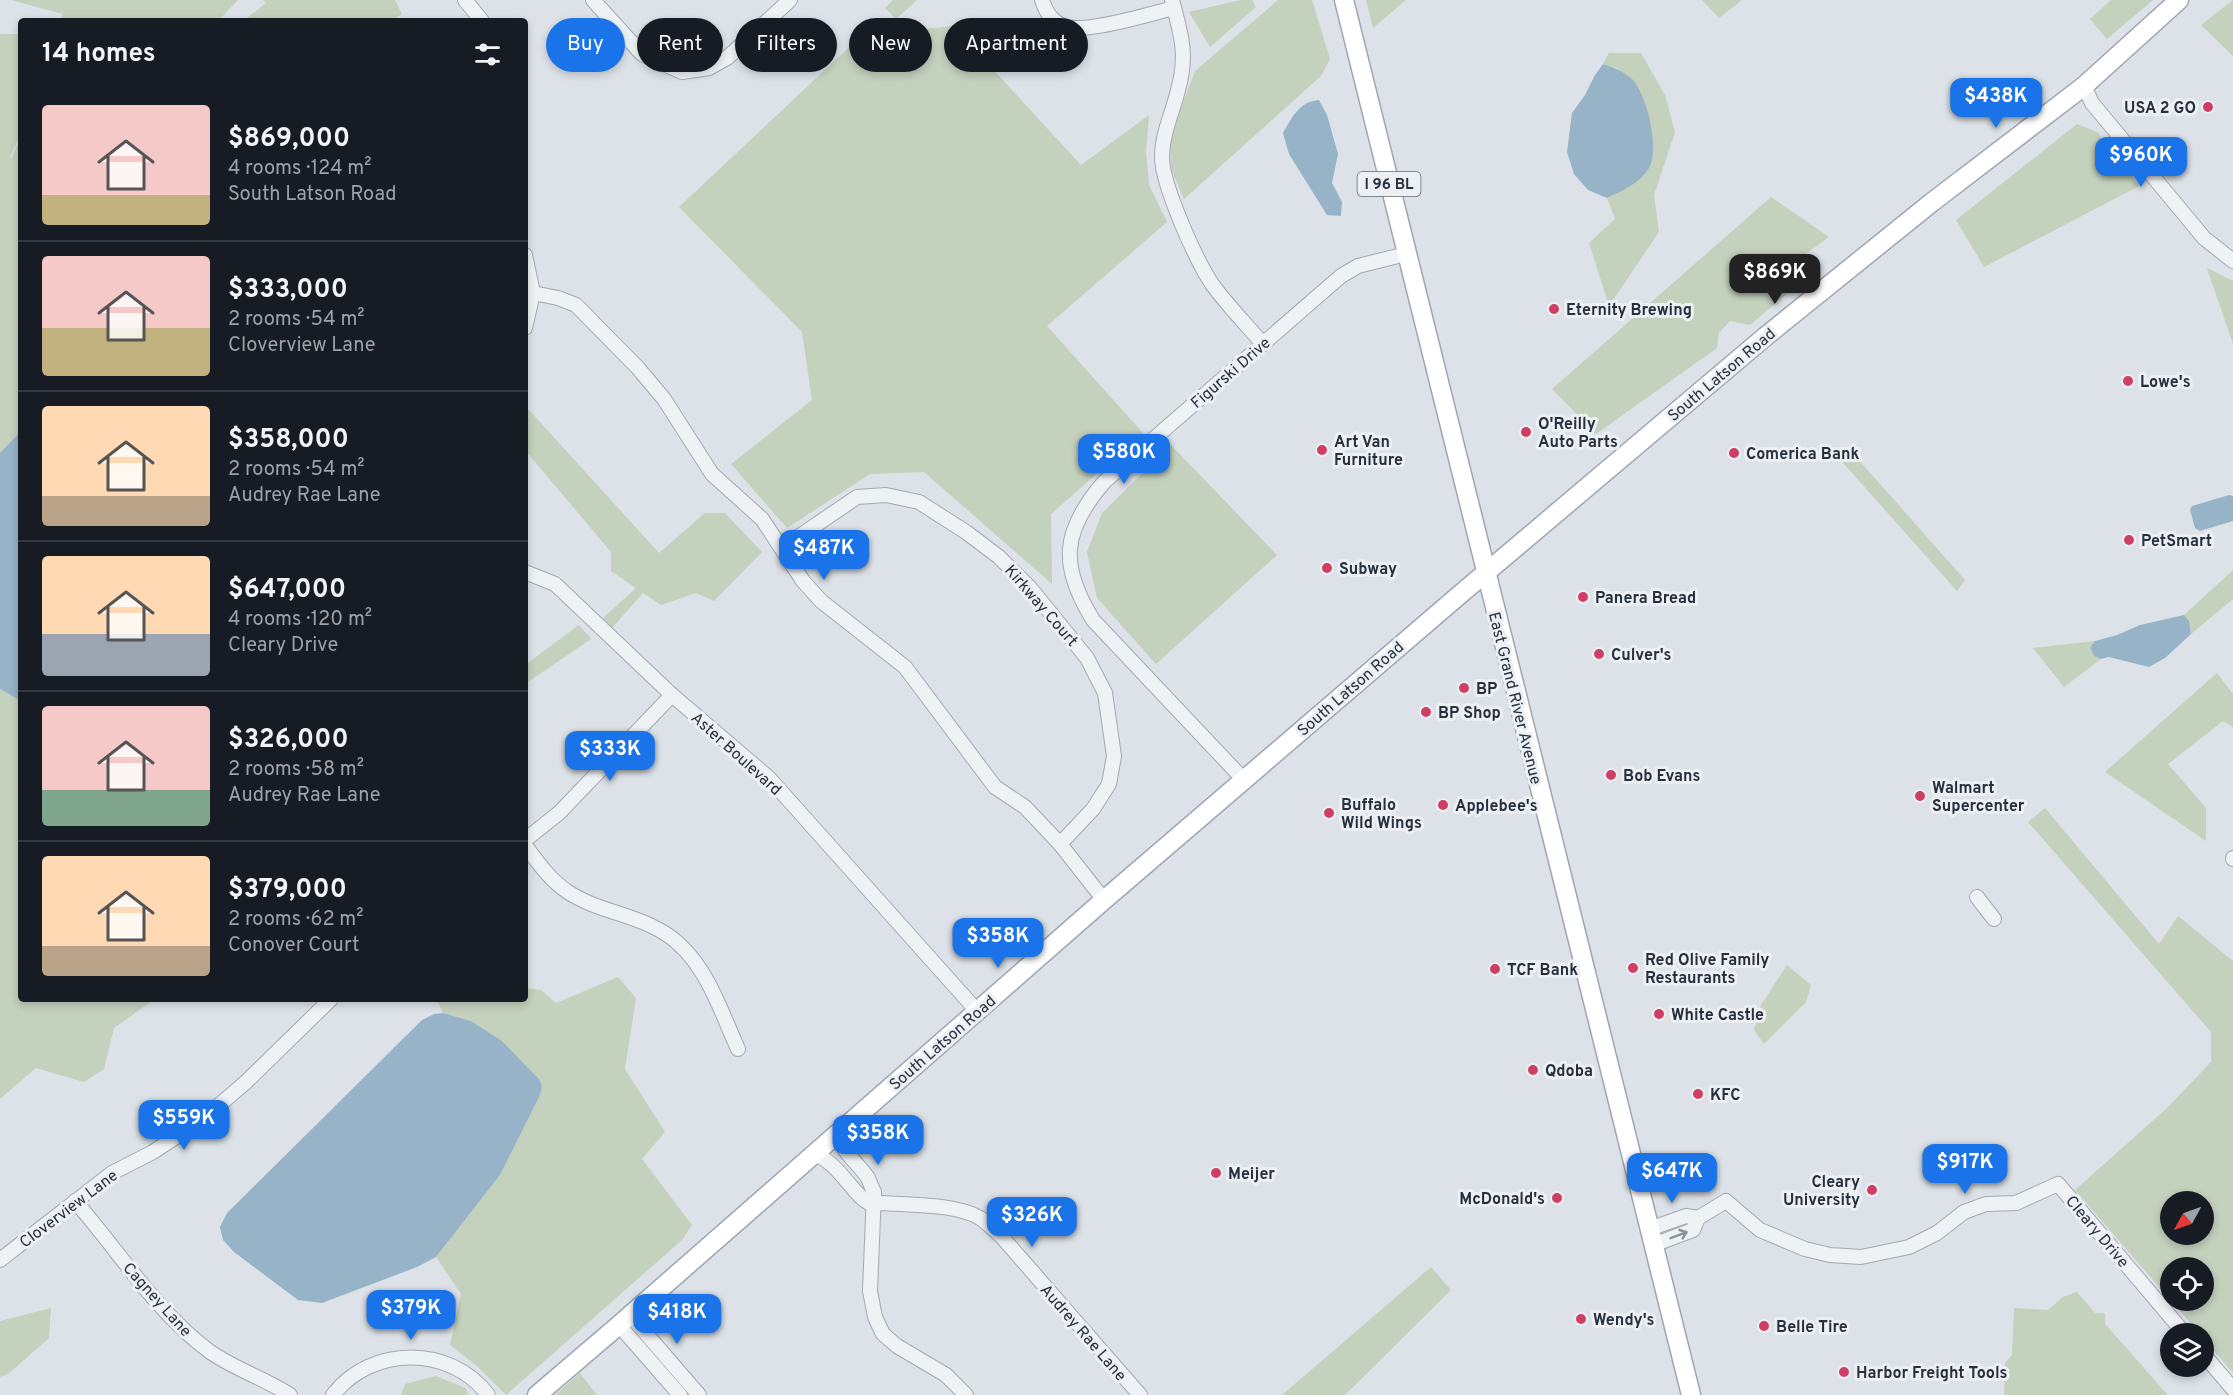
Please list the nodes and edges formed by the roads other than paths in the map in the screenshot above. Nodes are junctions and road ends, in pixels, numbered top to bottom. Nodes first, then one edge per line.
1 (465, 0) edge
2 (593, 0) edge
3 (790, 0) edge
4 (1042, 0) edge
5 (1344, 0) edge
6 (2179, 0) edge
7 (1173, 4) edge
8 (480, 18) edge
9 (2084, 86) junction
10 (1406, 254) junction
11 (2233, 261) edge
12 (528, 269) edge
13 (533, 293) junction
14 (528, 315) edge
15 (1263, 344) junction
16 (782, 548) junction
17 (528, 573) edge
18 (1485, 573) junction
19 (672, 695) junction
20 (1244, 780) junction
21 (528, 838) edge
22 (1060, 844) junction
23 (528, 849) edge
24 (1977, 897) dead end
25 (1104, 900) junction
26 (1994, 919) dead end
27 (329, 1002) edge
28 (977, 1011) junction
29 (738, 1049) dead end
30 (840, 1132) junction
31 (814, 1154) junction
32 (75, 1201) junction
33 (873, 1204) junction
34 (1651, 1237) junction
35 (0, 1260) edge
36 (625, 1320) junction
37 (2176, 1323) edge
38 (2214, 1367) edge
39 (681, 1374) junction
40 (670, 1384) junction
41 (2233, 1389) edge
42 (290, 1395) edge
43 (333, 1395) edge
44 (488, 1395) edge
45 (537, 1395) edge
46 (680, 1395) edge
47 (699, 1395) edge
48 (966, 1395) edge
49 (1140, 1395) edge
50 (1691, 1395) edge

1 - 8 street
2 - 3 street
4 - 7 street
5 - 10 main road, East Grand River Avenue / I 96 BL
6 - 9 main road, South Latson Road
7 - 15 street
9 - 11 street
9 - 18 main road, South Latson Road
10 - 15 street, Figurski Drive
10 - 18 main road, East Grand River Avenue / I 96 BL
12 - 13 street
13 - 14 street
13 - 16 street
15 - 20 street, Figurski Drive
16 - 22 street
16 - 22 street, Kirkway Court
17 - 19 street, Aster Boulevard
18 - 20 main road, South Latson Road
18 - 34 main road, East Grand River Avenue / I 96 BL
19 - 21 street
19 - 28 street, Aster Boulevard
20 - 25 main road, South Latson Road
22 - 25 street
23 - 29 street
24 - 26 street
25 - 28 main road, South Latson Road
27 - 32 street, Cloverview Lane
28 - 30 main road, South Latson Road
30 - 31 main road, South Latson Road
30 - 33 street
31 - 33 street
31 - 36 main road, South Latson Road
32 - 35 street, Cloverview Lane
32 - 42 street, Cagney Lane
33 - 48 street
33 - 49 street, Audrey Rae Lane
34 - 37 street, Cleary Drive
34 - 50 main road, East Grand River Avenue / I 96 BL
36 - 39 street
36 - 40 street
36 - 45 main road, South Latson Road
38 - 41 street
39 - 40 street
39 - 47 street
40 - 46 street
43 - 44 street

